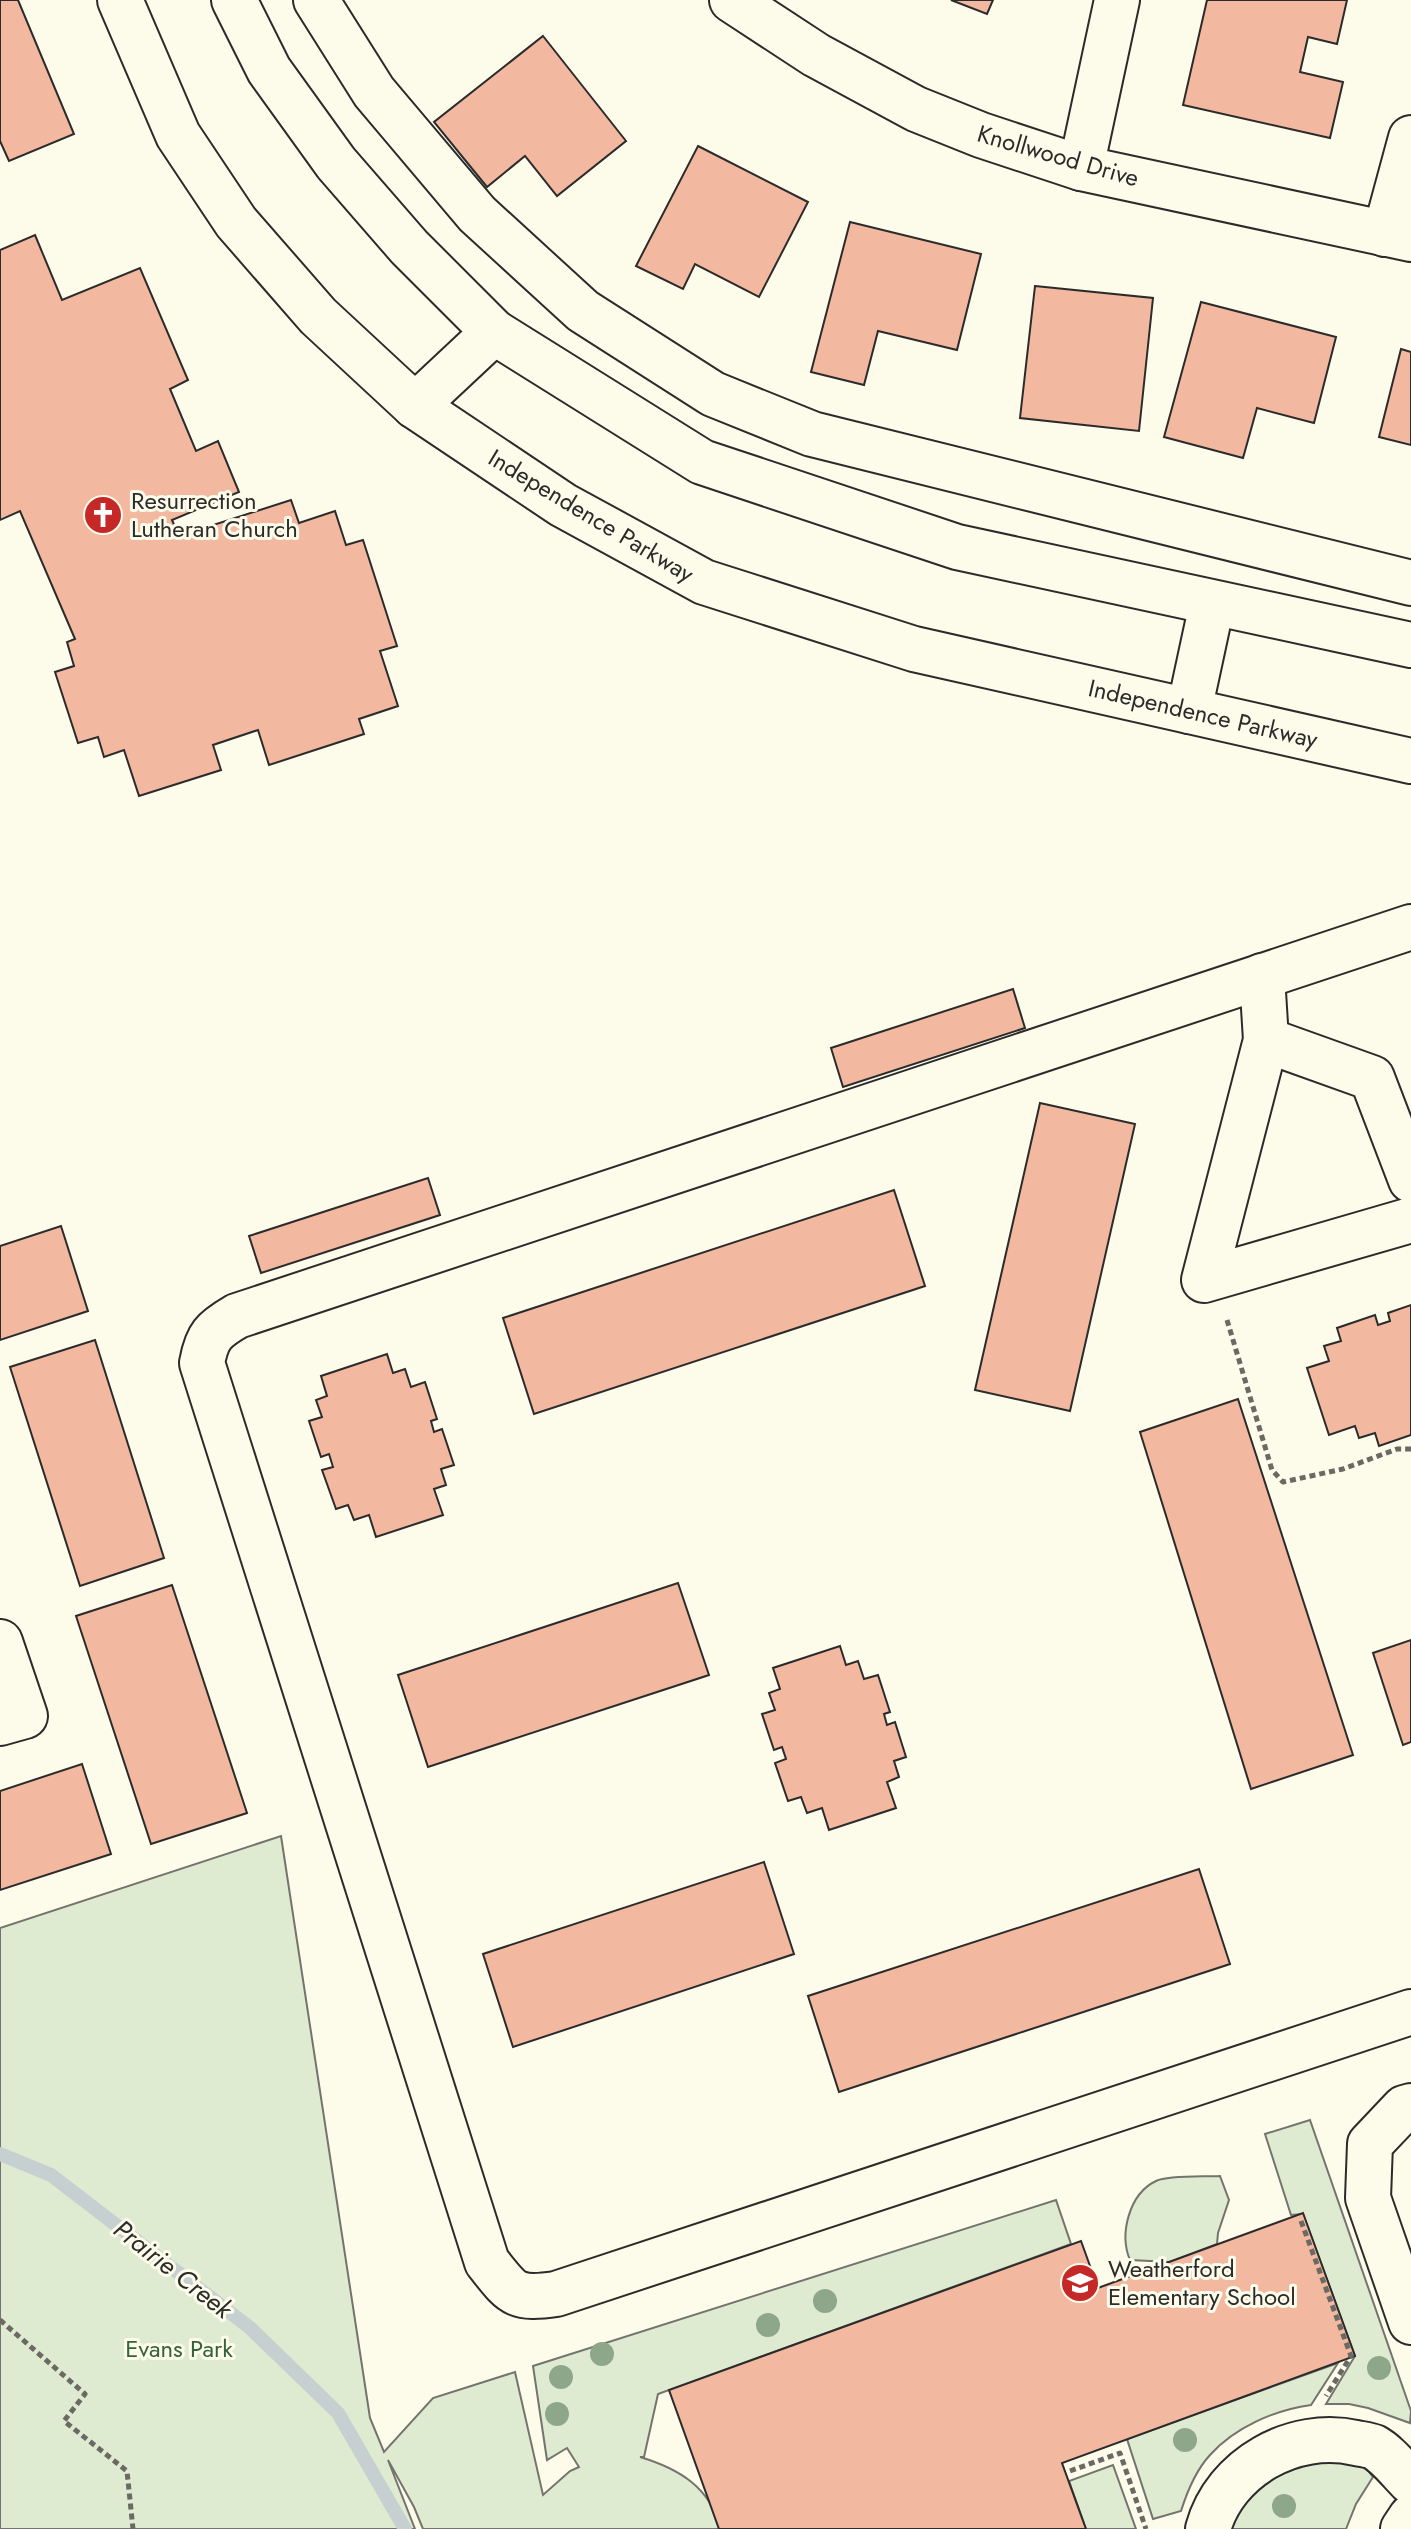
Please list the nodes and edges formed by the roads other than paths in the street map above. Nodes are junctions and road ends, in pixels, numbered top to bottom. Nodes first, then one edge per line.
1 (120, 0) edge
2 (234, 0) edge
3 (316, 0) edge
4 (732, 0) edge
5 (1117, 0) edge
6 (1411, 138) edge
7 (1081, 168) junction
8 (1398, 236) edge
9 (494, 332) junction
10 (415, 406) junction
11 (1411, 583) edge
12 (1212, 604) junction
13 (1411, 645) edge
14 (1189, 711) junction
15 (1411, 761) edge
16 (1411, 927) edge
17 (1262, 976) junction
18 (1266, 1040) junction
19 (1411, 1180) edge
20 (1411, 1220) edge
21 (0, 1642) edge
22 (0, 1723) edge
23 (1411, 2012) edge
24 (1411, 2106) edge
25 (1411, 2322) edge
26 (1411, 2482) edge
27 (1411, 2517) edge
28 (1208, 2529) edge
29 (1403, 2529) edge

1 - 10 main road, Independence Parkway
2 - 9 main road
3 - 11 main road
4 - 7 main road, Knollwood Drive
5 - 7 main road
6 - 8 main road
7 - 8 main road, Knollwood Drive
9 - 10 main road
9 - 12 main road
10 - 14 main road, Independence Parkway
12 - 13 main road
12 - 14 main road
14 - 15 main road, Independence Parkway
16 - 17 main road
17 - 18 main road
17 - 23 main road
18 - 19 main road
18 - 20 main road
21 - 22 main road
24 - 25 main road
26 - 28 main road
27 - 29 main road

